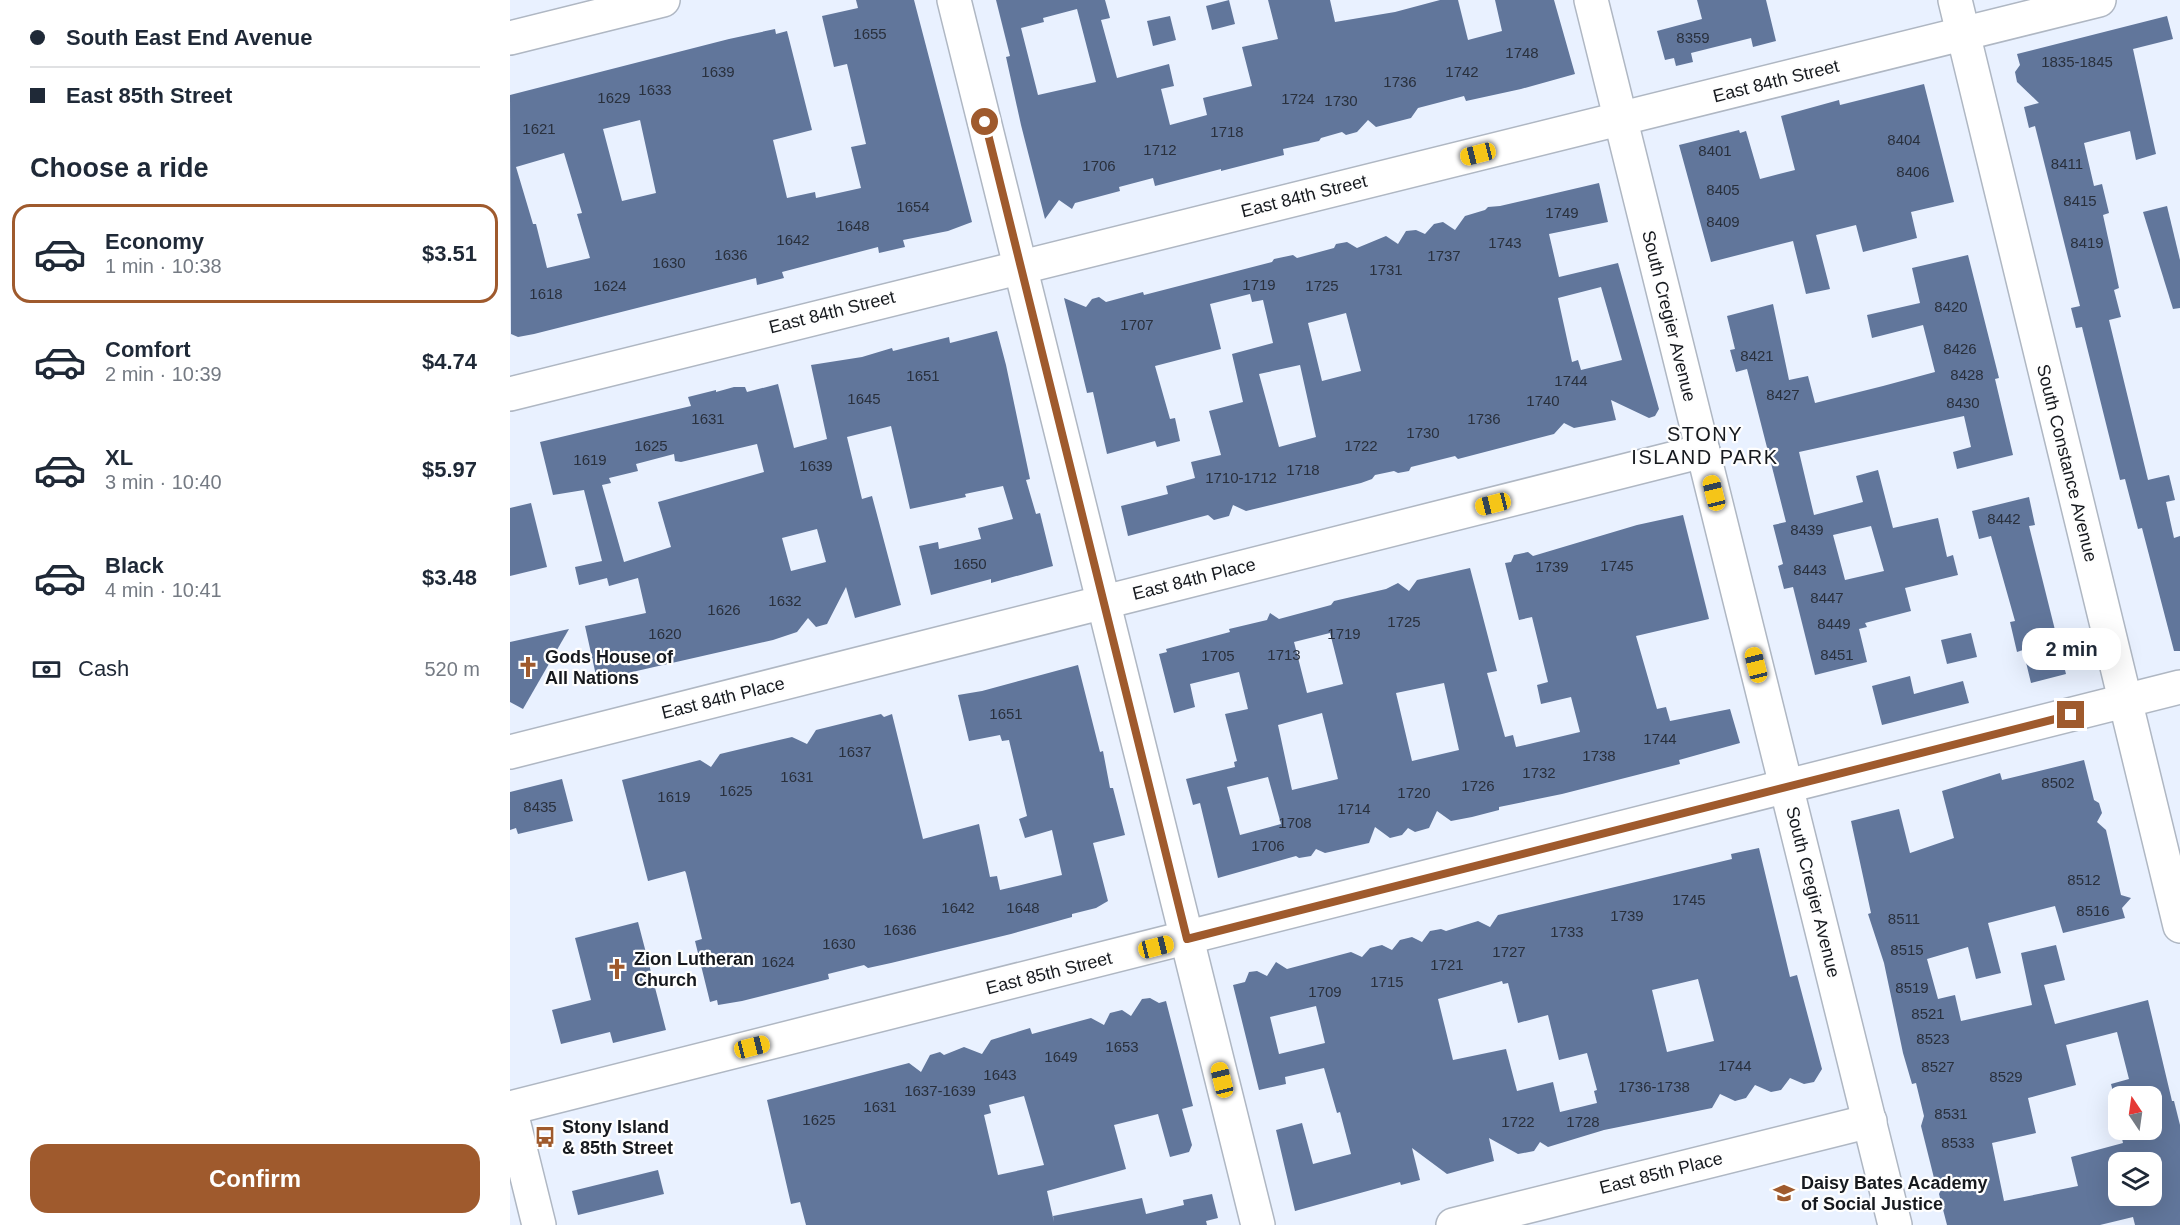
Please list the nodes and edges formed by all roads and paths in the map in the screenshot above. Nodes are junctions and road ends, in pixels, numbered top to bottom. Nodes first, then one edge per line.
1 (663, 0) edge
2 (954, 0) edge
3 (1591, 0) edge
4 (1955, 0) edge
5 (2099, 0) edge
6 (1963, 34) junction
7 (510, 38) edge
8 (1621, 120) junction
9 (1021, 265) junction
10 (510, 394) edge
11 (1703, 451) junction
12 (1102, 602) junction
13 (2180, 687) edge
14 (2125, 701) junction
15 (510, 752) edge
16 (1786, 786) junction
17 (2180, 926) edge
18 (1187, 939) junction
19 (510, 1108) edge
20 (1869, 1121) junction
21 (539, 1225) edge
22 (1258, 1225) edge
23 (1453, 1225) edge
24 (1895, 1225) edge

1 - 7 main road
2 - 9 main road
3 - 8 main road, South Cregier Avenue
4 - 6 main road, South Constance Avenue
5 - 6 main road, East 84th Street
6 - 8 main road, East 84th Street
6 - 14 main road, South Constance Avenue
8 - 9 main road, East 84th Street
8 - 11 main road, South Cregier Avenue
9 - 10 main road, East 84th Street
9 - 12 main road
11 - 12 main road, East 84th Place
11 - 16 main road, South Cregier Avenue
12 - 15 main road, East 84th Place
12 - 18 main road
13 - 14 main road, East 85th Street
14 - 16 main road, East 85th Street
14 - 17 main road, South Constance Avenue
16 - 18 main road, East 85th Street
16 - 20 main road, South Cregier Avenue
18 - 19 main road, East 85th Street
18 - 22 main road
19 - 21 main road
20 - 23 main road, East 85th Place
20 - 24 main road, South Cregier Avenue

